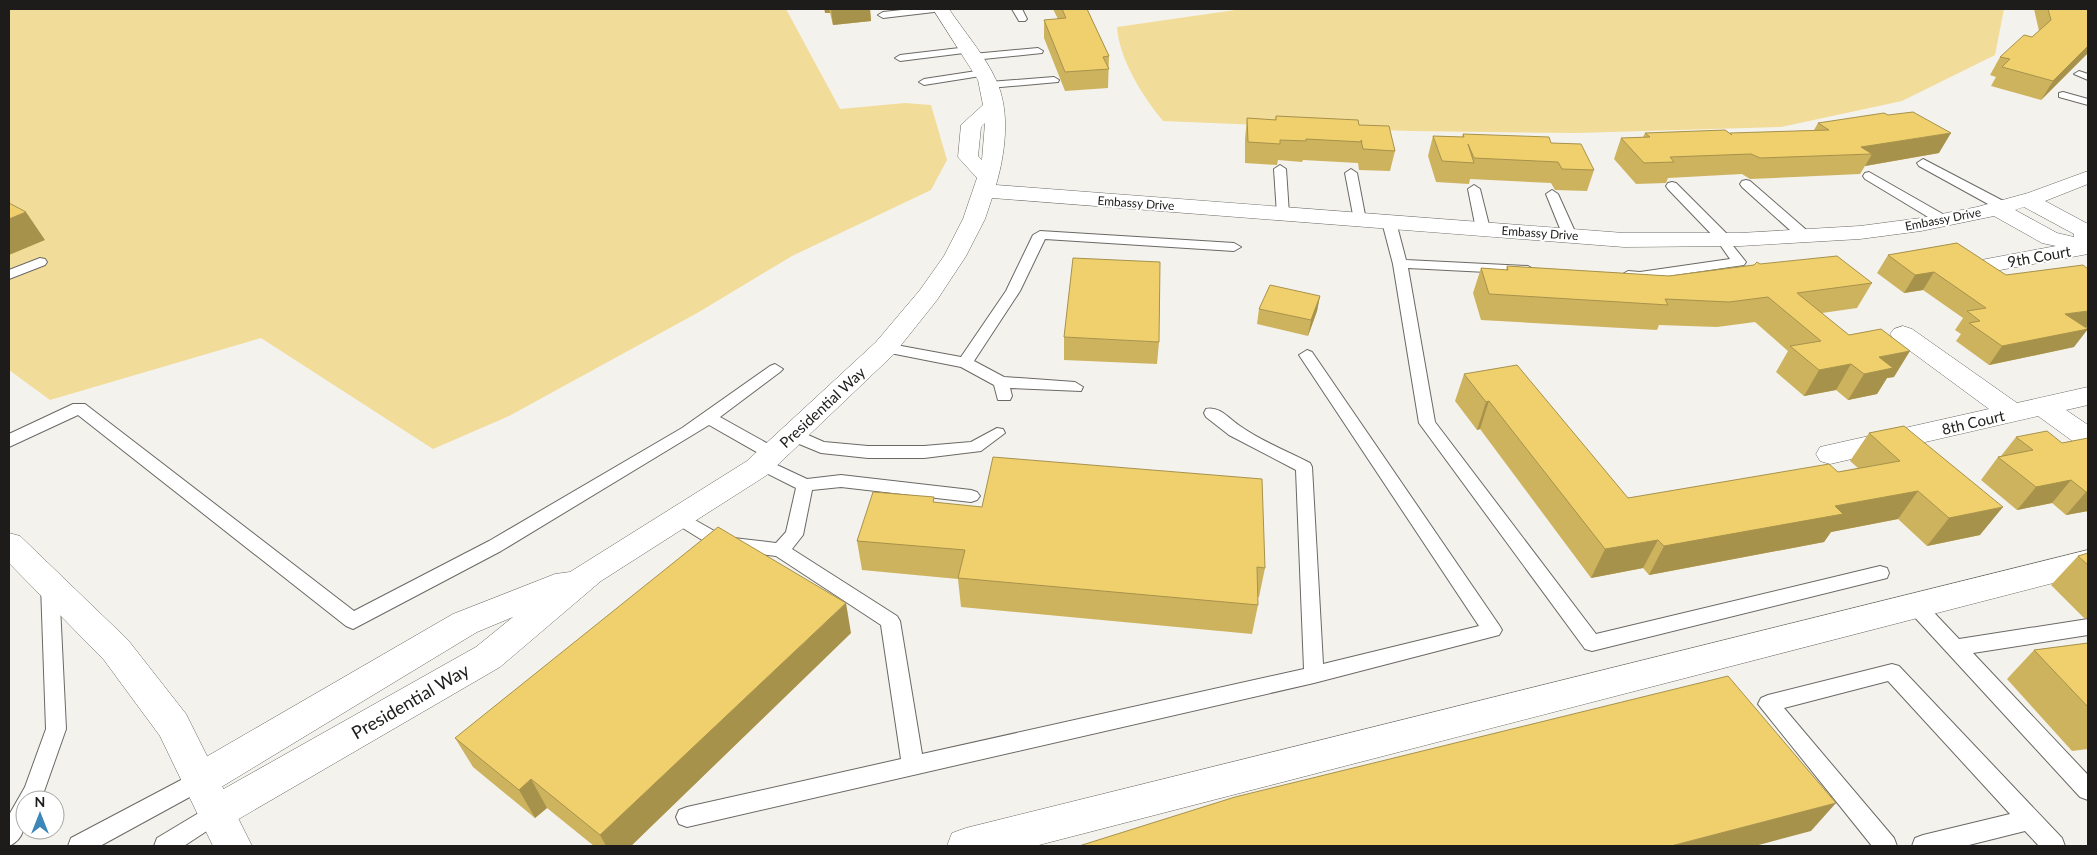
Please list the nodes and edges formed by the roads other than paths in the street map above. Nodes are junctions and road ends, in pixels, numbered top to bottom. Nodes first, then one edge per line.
1 (934, 9) edge
2 (941, 9) edge
3 (1017, 9) edge
4 (883, 16) dead end
5 (1022, 19) dead end
6 (1038, 51) dead end
7 (970, 54) junction
8 (900, 58) dead end
9 (986, 79) junction
10 (1054, 80) dead end
11 (924, 82) dead end
12 (2063, 95) dead end
13 (2088, 102) edge
14 (993, 106) junction
15 (1923, 163) dead end
16 (1280, 169) dead end
17 (1351, 172) dead end
18 (1869, 176) dead end
19 (2088, 177) edge
20 (1746, 184) dead end
21 (986, 185) junction
22 (1672, 186) dead end
23 (1474, 189) dead end
24 (1552, 194) dead end
25 (2010, 205) junction
26 (1283, 214) junction
27 (1360, 220) junction
28 (1943, 220) junction
29 (1389, 222) junction
30 (1483, 229) junction
31 (1570, 236) junction
32 (1806, 237) junction
33 (1723, 240) junction
34 (1234, 247) dead end
35 (2088, 247) edge
36 (40, 262) dead end
37 (1400, 264) junction
38 (1989, 265) edge
39 (1544, 271) edge
40 (1611, 274) edge
41 (9, 275) edge
42 (1904, 334) dead end
43 (884, 348) junction
44 (1307, 355) dead end
45 (965, 364) junction
46 (775, 369) dead end
47 (1076, 387) dead end
48 (2088, 396) edge
49 (2042, 406) junction
50 (1212, 413) dead end
51 (2013, 413) junction
52 (708, 417) junction
53 (997, 433) dead end
54 (794, 434) junction
55 (2088, 438) edge
56 (9, 441) edge
57 (1830, 454) dead end
58 (767, 459) junction
59 (804, 485) junction
60 (971, 496) dead end
61 (679, 517) junction
62 (9, 544) edge
63 (780, 550) junction
64 (2088, 562) edge
65 (1880, 573) dead end
66 (50, 584) junction
67 (1916, 606) junction
68 (2088, 626) edge
69 (1955, 648) junction
70 (1314, 675) junction
71 (913, 766) junction
72 (35, 790) edge
73 (2088, 790) edge
74 (209, 796) junction
75 (687, 817) dead end
76 (2029, 820) junction
77 (79, 846) edge
78 (165, 846) edge
79 (233, 846) edge
80 (966, 846) edge
81 (1886, 846) edge
82 (1923, 846) edge
83 (2054, 846) edge

1 - 4 lane
2 - 7 street, Presidential Way
3 - 5 lane
6 - 7 lane
7 - 8 lane
7 - 9 street, Presidential Way
9 - 10 lane
9 - 11 lane
9 - 14 street, Presidential Way
12 - 13 lane
14 - 21 street, Presidential Way
14 - 21 street
15 - 25 lane
16 - 26 lane
17 - 27 lane
18 - 28 lane
19 - 25 street, Embassy Drive
20 - 32 lane
21 - 26 street, Embassy Drive
21 - 43 street, Presidential Way
22 - 33 lane
23 - 30 lane
24 - 31 lane
25 - 28 street, Embassy Drive
25 - 35 street
25 - 35 street
26 - 27 street, Embassy Drive
27 - 29 street, Embassy Drive
28 - 32 street, Embassy Drive
29 - 30 street, Embassy Drive
29 - 37 lane
30 - 31 street, Embassy Drive
31 - 33 street, Embassy Drive
32 - 33 street, Embassy Drive
33 - 40 lane
34 - 45 lane
35 - 38 street, 9th Court
36 - 41 lane
37 - 39 lane
37 - 65 lane
42 - 51 street, 8th Court
43 - 45 lane
43 - 54 street, Presidential Way
44 - 70 lane
45 - 47 lane
46 - 52 lane
48 - 49 street
49 - 51 street
49 - 55 street
50 - 70 lane
51 - 57 street, 8th Court
52 - 56 lane
52 - 58 lane
53 - 54 lane
54 - 58 street, Presidential Way
58 - 59 lane
58 - 61 street, Presidential Way
59 - 60 lane
59 - 63 lane
61 - 63 lane
61 - 74 street, Presidential Way
62 - 66 street
63 - 71 lane
64 - 67 street
66 - 72 lane
66 - 74 street
67 - 69 lane
67 - 80 street
68 - 69 lane
69 - 73 lane
70 - 71 lane
71 - 75 lane
74 - 77 lane
74 - 78 lane
74 - 79 street
76 - 81 lane
76 - 82 lane
76 - 83 lane

